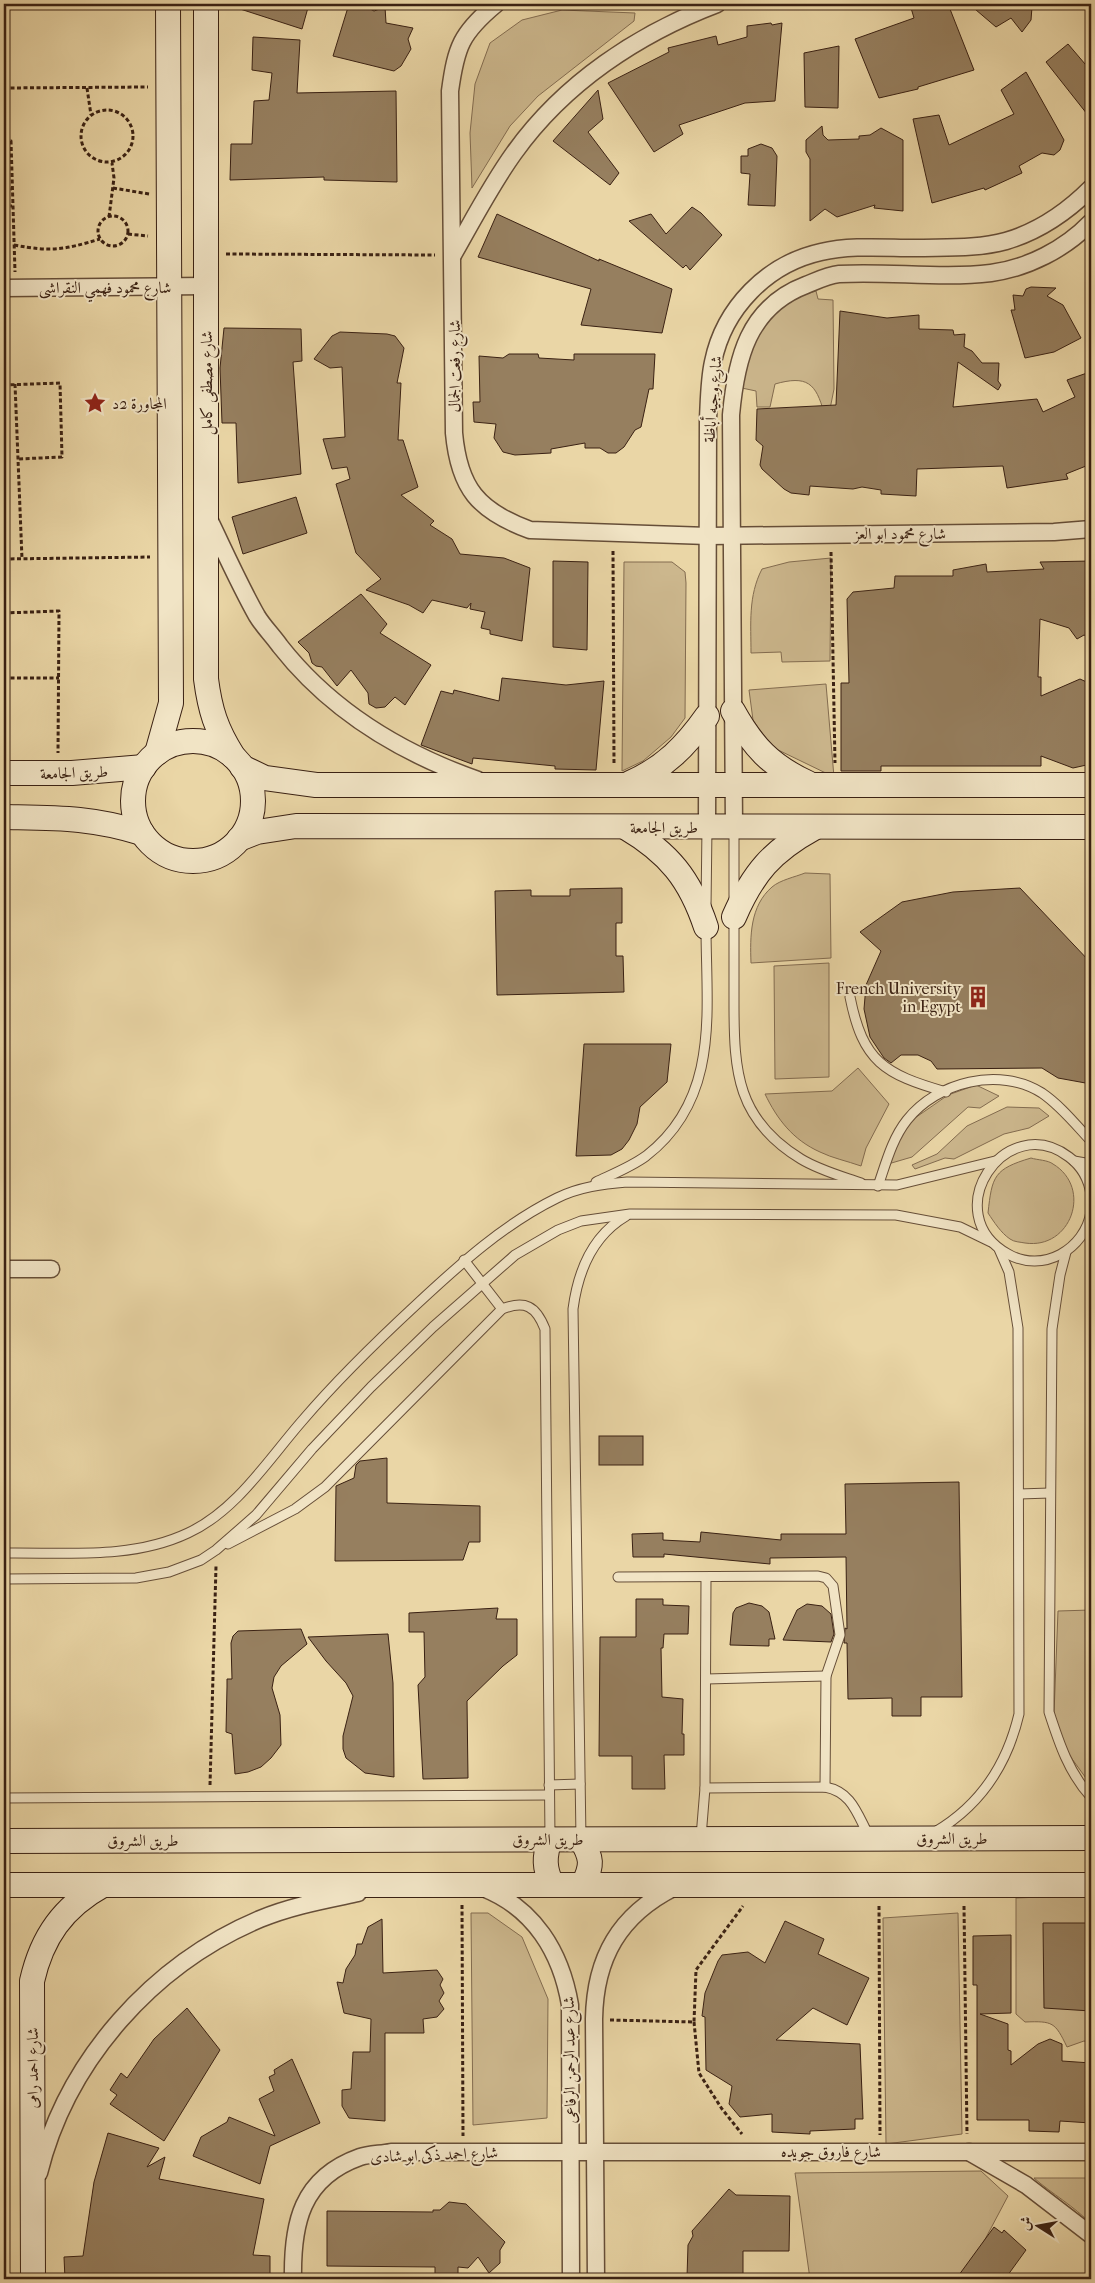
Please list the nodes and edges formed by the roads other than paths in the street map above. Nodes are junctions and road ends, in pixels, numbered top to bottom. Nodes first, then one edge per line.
1 (168, 4) edge
2 (206, 4) edge
3 (496, 4) edge
4 (717, 4) edge
5 (1091, 188) edge
6 (1091, 222) edge
7 (453, 255) junction
8 (169, 286) junction
9 (206, 286) junction
10 (9, 288) edge
11 (206, 513) junction
12 (1091, 529) edge
13 (732, 535) junction
14 (708, 536) junction
15 (733, 712) junction
16 (707, 716) junction
17 (150, 760) junction
18 (237, 761) junction
19 (4, 773) edge
20 (489, 785) junction
21 (619, 785) junction
22 (733, 785) junction
23 (812, 785) junction
24 (1091, 785) edge
25 (707, 786) junction
26 (4, 817) edge
27 (624, 827) junction
28 (706, 827) junction
29 (734, 827) junction
30 (1091, 827) edge
31 (815, 828) junction
32 (142, 833) junction
33 (239, 839) junction
34 (734, 917) junction
35 (706, 927) junction
36 (850, 996) dead end
37 (946, 1092) junction
38 (1091, 1141) edge
39 (1074, 1160) junction
40 (995, 1161) junction
41 (1091, 1164) edge
42 (868, 1186) junction
43 (878, 1186) junction
44 (582, 1188) junction
45 (1091, 1195) edge
46 (1091, 1212) edge
47 (630, 1214) junction
48 (1091, 1234) edge
49 (991, 1242) junction
50 (999, 1249) junction
51 (1069, 1250) junction
52 (464, 1260) junction
53 (4, 1269) edge
54 (51, 1269) dead end
55 (482, 1284) junction
56 (502, 1309) junction
57 (1019, 1494) junction
58 (1050, 1494) junction
59 (216, 1550) junction
60 (4, 1553) edge
61 (618, 1577) dead end
62 (706, 1578) junction
63 (4, 1579) edge
64 (826, 1676) junction
65 (706, 1679) junction
66 (580, 1784) junction
67 (549, 1785) junction
68 (825, 1787) junction
69 (705, 1788) junction
70 (549, 1795) junction
71 (1091, 1797) edge
72 (4, 1798) edge
73 (870, 1838) junction
74 (926, 1838) junction
75 (1091, 1838) edge
76 (550, 1839) junction
77 (580, 1839) junction
78 (701, 1839) junction
79 (4, 1841) edge
80 (4, 1885) edge
81 (103, 1885) junction
82 (393, 1885) junction
83 (468, 1885) junction
84 (552, 1885) junction
85 (583, 1885) junction
86 (677, 1885) junction
87 (1091, 1885) edge
88 (570, 2151) junction
89 (595, 2152) junction
90 (967, 2152) junction
91 (1091, 2152) edge
92 (33, 2197) junction
93 (1091, 2234) edge
94 (33, 2279) edge
95 (293, 2279) edge
96 (571, 2279) edge
97 (596, 2279) edge

1 - 8 street
2 - 9 street, شارع مصطفى كامل
3 - 7 street, شارع رفعت الجمال
4 - 7 street
5 - 14 street, شارع وجيه أباظة
6 - 13 street, شارع وجيه أباظة
7 - 14 street, شارع رفعت الجمال
8 - 9 street, شارع محمود فهمي النقراشى
8 - 10 street, شارع محمود فهمي النقراشى
8 - 17 street
9 - 11 street, شارع مصطفى كامل
11 - 18 street, شارع مصطفى كامل
11 - 20 street
12 - 13 street, شارع محمود ابو العز
13 - 14 street, شارع محمود ابو العز
13 - 15 street, شارع وجيه أباظة
14 - 16 street, شارع وجيه أباظة
15 - 22 street, شارع وجيه أباظة
15 - 23 street
16 - 21 street
16 - 25 street, شارع وجيه أباظة
17 - 18 street
17 - 19 street, طريق الجامعة
17 - 32 street
18 - 20 street
18 - 33 street
20 - 21 street
21 - 25 street
22 - 23 street
22 - 25 street
22 - 29 street, شارع وجيه أباظة
23 - 24 street
25 - 28 street, شارع وجيه أباظة
26 - 32 street
27 - 28 street, طريق الجامعة
27 - 33 street, طريق الجامعة
27 - 35 street
28 - 29 street, طريق الجامعة
28 - 35 lane
29 - 31 street, طريق الجامعة
29 - 34 lane
30 - 31 street, طريق الجامعة
31 - 34 street
32 - 33 street
34 - 42 lane
35 - 44 lane
36 - 37 lane
37 - 38 lane
37 - 43 lane
39 - 40 lane
39 - 41 lane
39 - 45 lane
40 - 43 lane
40 - 49 lane
42 - 43 lane
42 - 44 lane
44 - 52 lane
46 - 51 lane
47 - 49 lane
47 - 55 lane
47 - 66 lane
48 - 51 lane
49 - 50 lane
50 - 51 lane
50 - 57 lane
51 - 58 lane
52 - 55 lane
52 - 60 lane
53 - 54 street
55 - 56 lane
55 - 59 lane
56 - 59 lane
56 - 67 lane
57 - 58 lane
57 - 74 lane
58 - 71 lane
59 - 63 lane
61 - 62 lane
62 - 64 lane
62 - 65 lane
64 - 65 lane
64 - 68 lane
65 - 69 lane
66 - 67 lane
66 - 77 lane
67 - 70 lane
68 - 69 lane
68 - 73 lane
69 - 78 lane
70 - 72 lane
70 - 76 lane
73 - 74 street, طريق الشروق
73 - 78 street, طريق الشروق
74 - 75 street, طريق الشروق
76 - 77 street, طريق الشروق
76 - 79 street, طريق الشروق
76 - 84 street
77 - 78 street, طريق الشروق
77 - 85 street
80 - 81 street
81 - 82 street
81 - 92 street, شارع احمد رامى
82 - 83 street
82 - 92 street
83 - 84 street
83 - 88 street, شارع عبد الرحمن الرفاعى
84 - 85 street
85 - 86 street
86 - 87 street
86 - 89 street, شارع عبد الرحمن الرفاعى
88 - 89 street, شارع فاروق جويده
88 - 95 street, شارع احمد ذكى ابو شادى
88 - 96 street, شارع عبد الرحمن الرفاعى
89 - 90 street, شارع فاروق جويده
89 - 97 street, شارع عبد الرحمن الرفاعى
90 - 91 street, شارع فاروق جويده
90 - 93 street
92 - 94 street, شارع احمد رامى

